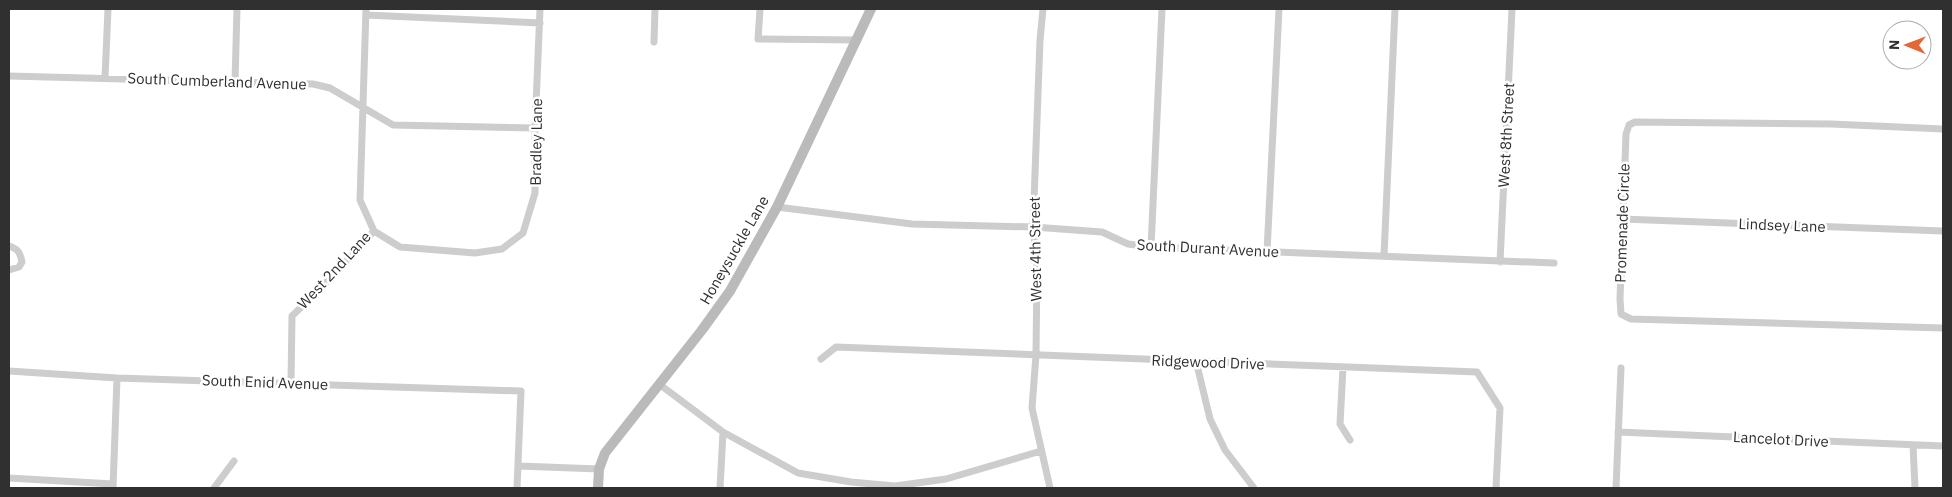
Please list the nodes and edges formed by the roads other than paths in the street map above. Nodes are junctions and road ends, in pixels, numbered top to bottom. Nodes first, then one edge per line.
1 (108, 9) edge
2 (237, 9) edge
3 (540, 9) edge
4 (655, 9) edge
5 (760, 9) edge
6 (871, 9) edge
7 (1043, 9) edge
8 (1162, 9) edge
9 (1279, 9) edge
10 (1395, 9) edge
11 (1512, 9) edge
12 (366, 12) edge
13 (540, 23) junction
14 (856, 40) junction
15 (654, 42) dead end
16 (9, 76) edge
17 (105, 78) junction
18 (235, 82) junction
19 (363, 107) junction
20 (535, 128) junction
21 (1943, 129) edge
22 (777, 207) junction
23 (1622, 219) junction
24 (1033, 227) junction
25 (374, 231) junction
26 (1943, 231) edge
27 (9, 246) edge
28 (1151, 248) junction
29 (1267, 252) junction
30 (1384, 256) junction
31 (1500, 262) junction
32 (1554, 263) dead end
33 (9, 270) edge
34 (1943, 328) edge
35 (1036, 355) junction
36 (821, 359) dead end
37 (1196, 361) junction
38 (1343, 367) junction
39 (1621, 368) dead end
40 (9, 371) edge
41 (117, 378) junction
42 (291, 382) junction
43 (658, 384) junction
44 (723, 432) junction
45 (1618, 432) junction
46 (1350, 440) dead end
47 (1913, 445) junction
48 (1943, 446) edge
49 (1041, 451) junction
50 (234, 461) dead end
51 (519, 466) junction
52 (599, 469) junction
53 (9, 478) edge
54 (851, 485) edge
55 (113, 486) edge
56 (214, 488) edge
57 (517, 488) edge
58 (598, 488) edge
59 (720, 488) edge
60 (1050, 488) edge
61 (1254, 488) edge
62 (1496, 488) edge
63 (1616, 488) edge
64 (1915, 488) edge

1 - 17 street
2 - 18 street
3 - 13 street, Bradley Lane
4 - 15 street
5 - 14 street
6 - 14 street, Honeysuckle Lane
7 - 24 street, West 4th Street
8 - 28 street
9 - 29 street
10 - 30 street
11 - 31 street, West 8th Street
12 - 13 street
12 - 19 street, West 2nd Lane
13 - 20 street, Bradley Lane
14 - 22 street, Honeysuckle Lane
16 - 17 street, South Cumberland Avenue
17 - 18 street, South Cumberland Avenue
18 - 19 street, South Cumberland Avenue
19 - 20 street, South Cumberland Avenue
19 - 25 street, West 2nd Lane
20 - 25 street, Bradley Lane
21 - 23 street, Promenade Circle
22 - 24 street, South Durant Avenue
22 - 43 street, Honeysuckle Lane
23 - 26 street, Lindsey Lane
23 - 34 street, Promenade Circle
24 - 28 street, South Durant Avenue
24 - 35 street, West 4th Street
25 - 42 street, West 2nd Lane
27 - 33 street
28 - 29 street, South Durant Avenue
29 - 30 street, South Durant Avenue
30 - 31 street, South Durant Avenue
31 - 32 street, South Durant Avenue
35 - 36 street, Ridgewood Drive
35 - 37 street, Ridgewood Drive
35 - 49 street, West 4th Street
37 - 38 street, Ridgewood Drive
37 - 61 street
38 - 46 street
38 - 62 street, Ridgewood Drive
39 - 45 street
40 - 41 street, South Enid Avenue
41 - 42 street, South Enid Avenue
41 - 55 street
42 - 51 street, South Enid Avenue
43 - 44 street
43 - 52 street, Honeysuckle Lane
44 - 54 street
44 - 59 street
45 - 47 street, Lancelot Drive
45 - 63 street
47 - 48 street, Lancelot Drive
47 - 64 street
49 - 54 street
49 - 60 street, West 4th Street
50 - 56 street
51 - 52 street
51 - 57 street
52 - 58 street, Honeysuckle Lane
53 - 55 street

